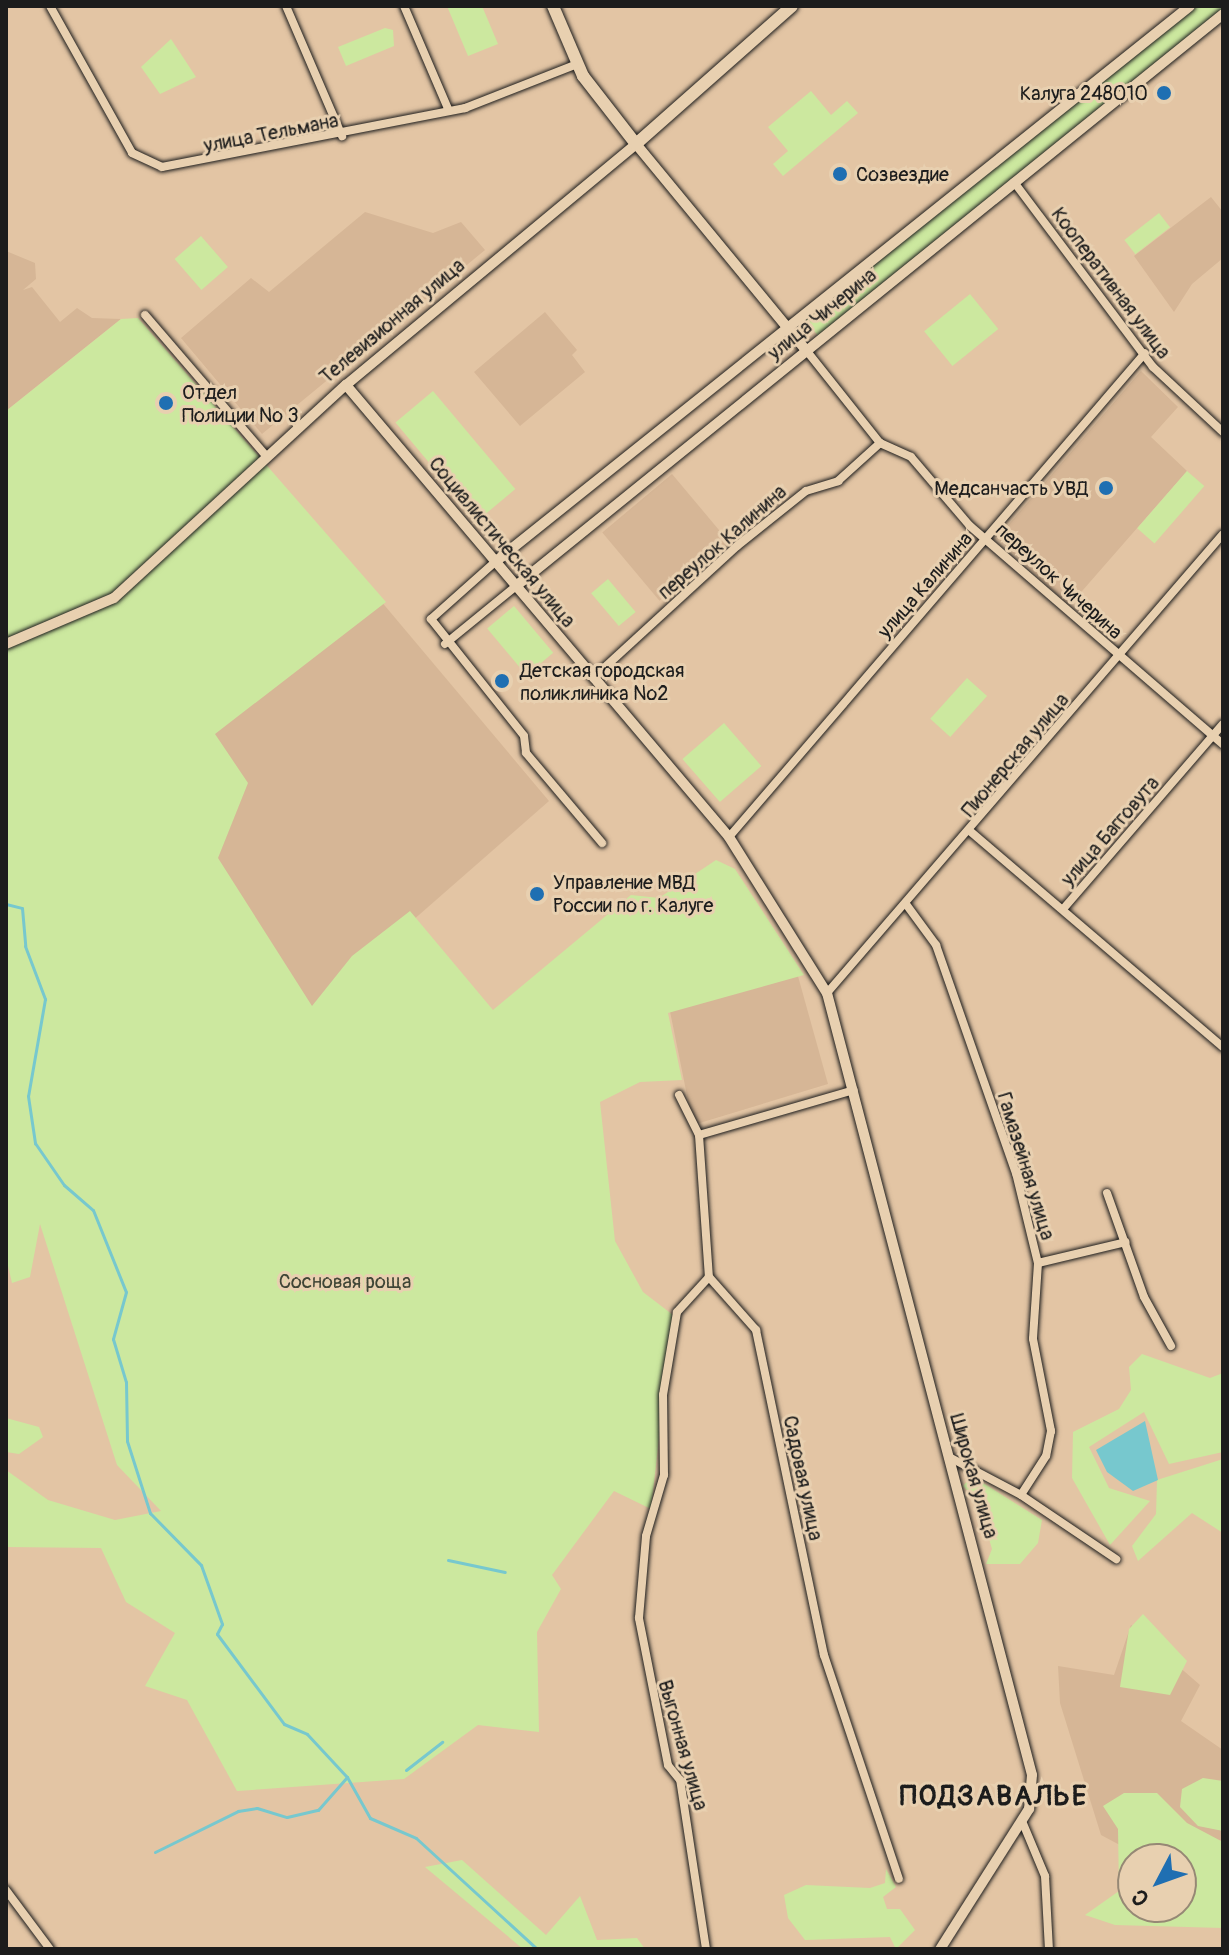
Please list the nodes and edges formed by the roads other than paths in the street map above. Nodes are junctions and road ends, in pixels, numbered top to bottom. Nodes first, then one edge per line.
1 (50, 6) edge
2 (286, 6) edge
3 (404, 6) edge
4 (553, 6) edge
5 (792, 6) edge
6 (1190, 6) edge
7 (1223, 14) edge
8 (577, 64) junction
9 (449, 111) junction
10 (342, 136) junction
11 (636, 144) junction
12 (1014, 182) junction
13 (145, 315) dead end
14 (787, 326) junction
15 (806, 350) junction
16 (1145, 353) junction
17 (346, 385) junction
18 (1223, 432) edge
19 (880, 443) junction
20 (267, 457) junction
21 (1223, 534) edge
22 (985, 540) junction
23 (495, 562) junction
24 (516, 586) junction
25 (6, 644) edge
26 (445, 644) junction
27 (1119, 658) junction
28 (593, 678) junction
29 (1223, 724) edge
30 (1213, 737) junction
31 (1223, 744) edge
32 (971, 832) junction
33 (729, 837) junction
34 (602, 843) dead end
35 (906, 904) junction
36 (1064, 908) junction
37 (827, 993) junction
38 (1223, 1047) edge
39 (854, 1090) junction
40 (679, 1095) dead end
41 (699, 1135) junction
42 (1107, 1193) dead end
43 (1126, 1242) junction
44 (1038, 1263) junction
45 (709, 1277) junction
46 (1171, 1346) dead end
47 (949, 1457) junction
48 (1021, 1495) junction
49 (1116, 1559) dead end
50 (1022, 1821) junction
51 (899, 1879) dead end
52 (6, 1890) edge
53 (50, 1949) edge
54 (706, 1949) edge
55 (940, 1949) edge
56 (1049, 1949) edge

1 - 10 street, улица Тельмана
2 - 10 street
3 - 9 street
4 - 8 main road
5 - 11 main road, Телевизионная улица
6 - 14 street, улица Чичерина
7 - 12 street, улица Чичерина
8 - 9 street, улица Тельмана
8 - 11 main road
9 - 10 street, улица Тельмана
11 - 14 street, переулок Чичерина
11 - 17 street, Телевизионная улица
12 - 15 street, улица Чичерина
12 - 16 street, Кооперативная улица
13 - 20 street
14 - 15 street, переулок Чичерина
14 - 23 street, улица Чичерина
15 - 19 street, переулок Чичерина
15 - 24 street, улица Чичерина
16 - 18 street, Кооперативная улица
16 - 22 street, улица Калинина
17 - 20 street, Телевизионная улица
17 - 23 street, Социалистическая улица
19 - 22 street, переулок Чичерина
19 - 28 street, переулок Калинина
20 - 25 street, Телевизионная улица
21 - 27 street, Пионерская улица
22 - 27 street, переулок Чичерина
22 - 33 street, улица Калинина
23 - 24 street, Социалистическая улица
23 - 26 street, улица Чичерина
24 - 26 street, улица Чичерина
24 - 28 street, Социалистическая улица
26 - 34 street
27 - 30 street, переулок Чичерина
27 - 32 street, Пионерская улица
28 - 33 street, Социалистическая улица
29 - 30 street, улица Багговута
30 - 31 street, переулок Чичерина
30 - 36 street, улица Багговута
32 - 35 street, Пионерская улица
32 - 36 street
33 - 37 street, Социалистическая улица
35 - 37 street, Пионерская улица
35 - 44 street, Гамазейная улица
36 - 38 street, улица Багговута
37 - 39 street, Широкая улица
39 - 41 street
39 - 47 street, Широкая улица
40 - 41 street
41 - 45 street
42 - 43 street
43 - 44 street
43 - 46 street
44 - 48 street, Гамазейная улица
45 - 51 street, Садовая улица
45 - 54 street, Выгонная улица
47 - 48 street
47 - 50 street, Широкая улица
48 - 49 street
50 - 55 street, Широкая улица
50 - 56 street
52 - 53 street

